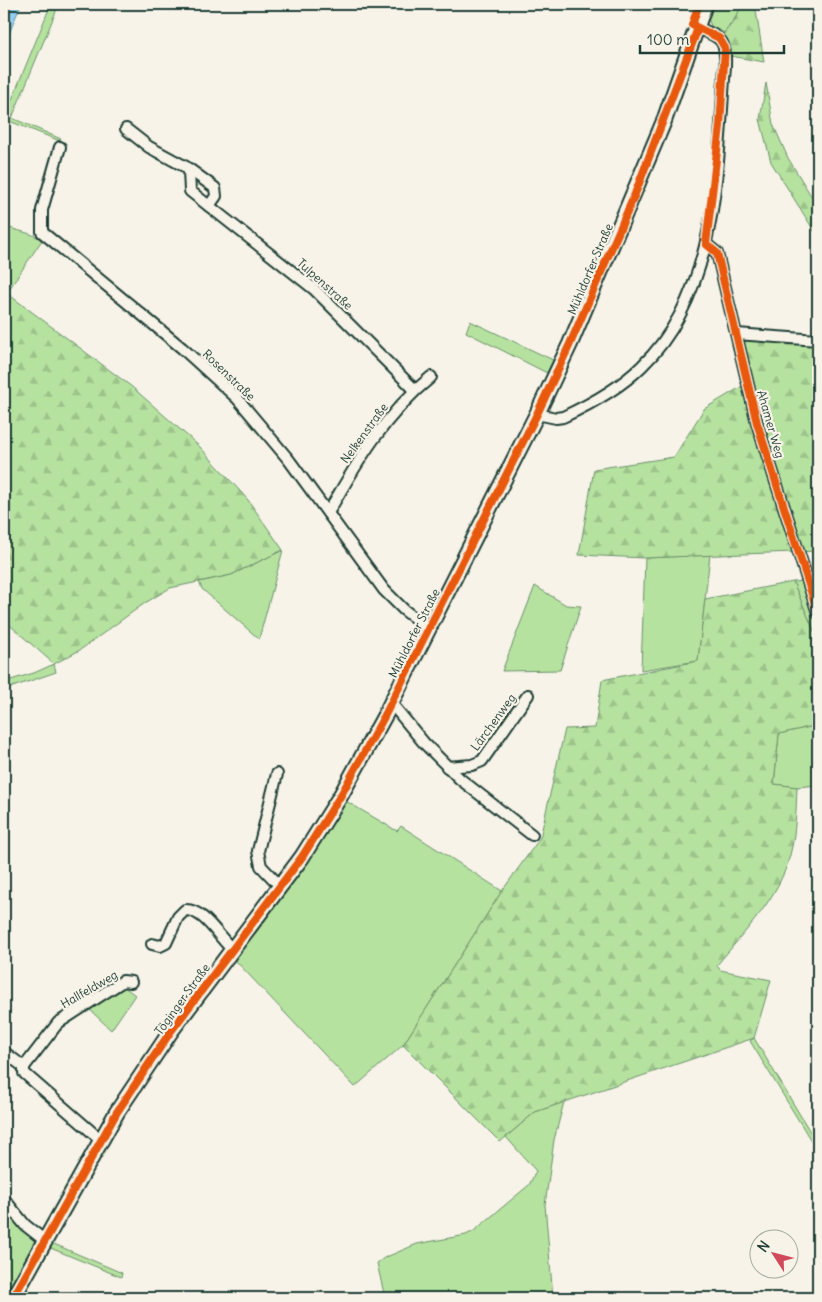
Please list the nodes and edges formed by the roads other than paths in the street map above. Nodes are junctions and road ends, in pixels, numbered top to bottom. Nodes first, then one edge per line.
1 (705, 4) edge
2 (698, 28) junction
3 (126, 129) dead end
4 (60, 146) dead end
5 (189, 169) junction
6 (209, 206) junction
7 (706, 244) junction
8 (737, 334) junction
9 (818, 340) edge
10 (431, 377) dead end
11 (414, 390) junction
12 (537, 414) junction
13 (328, 513) junction
14 (818, 613) edge
15 (429, 629) junction
16 (528, 695) dead end
17 (391, 703) junction
18 (382, 720) joint
19 (447, 767) junction
20 (277, 774) dead end
21 (532, 836) dead end
22 (280, 887) junction
23 (152, 944) dead end
24 (233, 950) junction
25 (131, 982) dead end
26 (4, 1052) edge
27 (24, 1067) junction
28 (101, 1140) junction
29 (4, 1199) edge
30 (44, 1240) junction
31 (13, 1298) edge

1 - 2 street, Mühldorfer Straße
2 - 7 street
2 - 12 street, Mühldorfer Straße
3 - 5 street
4 - 13 street, Rosenstraße
5 - 6 street, Tulpenstraße
5 - 6 street
6 - 11 street, Tulpenstraße
7 - 8 street, Ahamer Weg
7 - 12 street
8 - 9 street
8 - 14 street, Ahamer Weg
10 - 11 street, Nelkenstraße
11 - 13 street, Nelkenstraße
12 - 15 street, Mühldorfer Straße
13 - 15 street, Rosenstraße
15 - 17 street, Mühldorfer Straße
16 - 19 street, Lärchenweg
17 - 18 street, Mühldorfer Straße
17 - 19 street
18 - 22 street, Töginger Straße
19 - 21 street
20 - 22 street
22 - 24 street, Töginger Straße
23 - 24 street
24 - 28 street, Töginger Straße
25 - 27 street, Hallfeldweg
26 - 27 street
27 - 28 street
28 - 30 street, Töginger Straße
29 - 30 street
30 - 31 street, Töginger Straße

